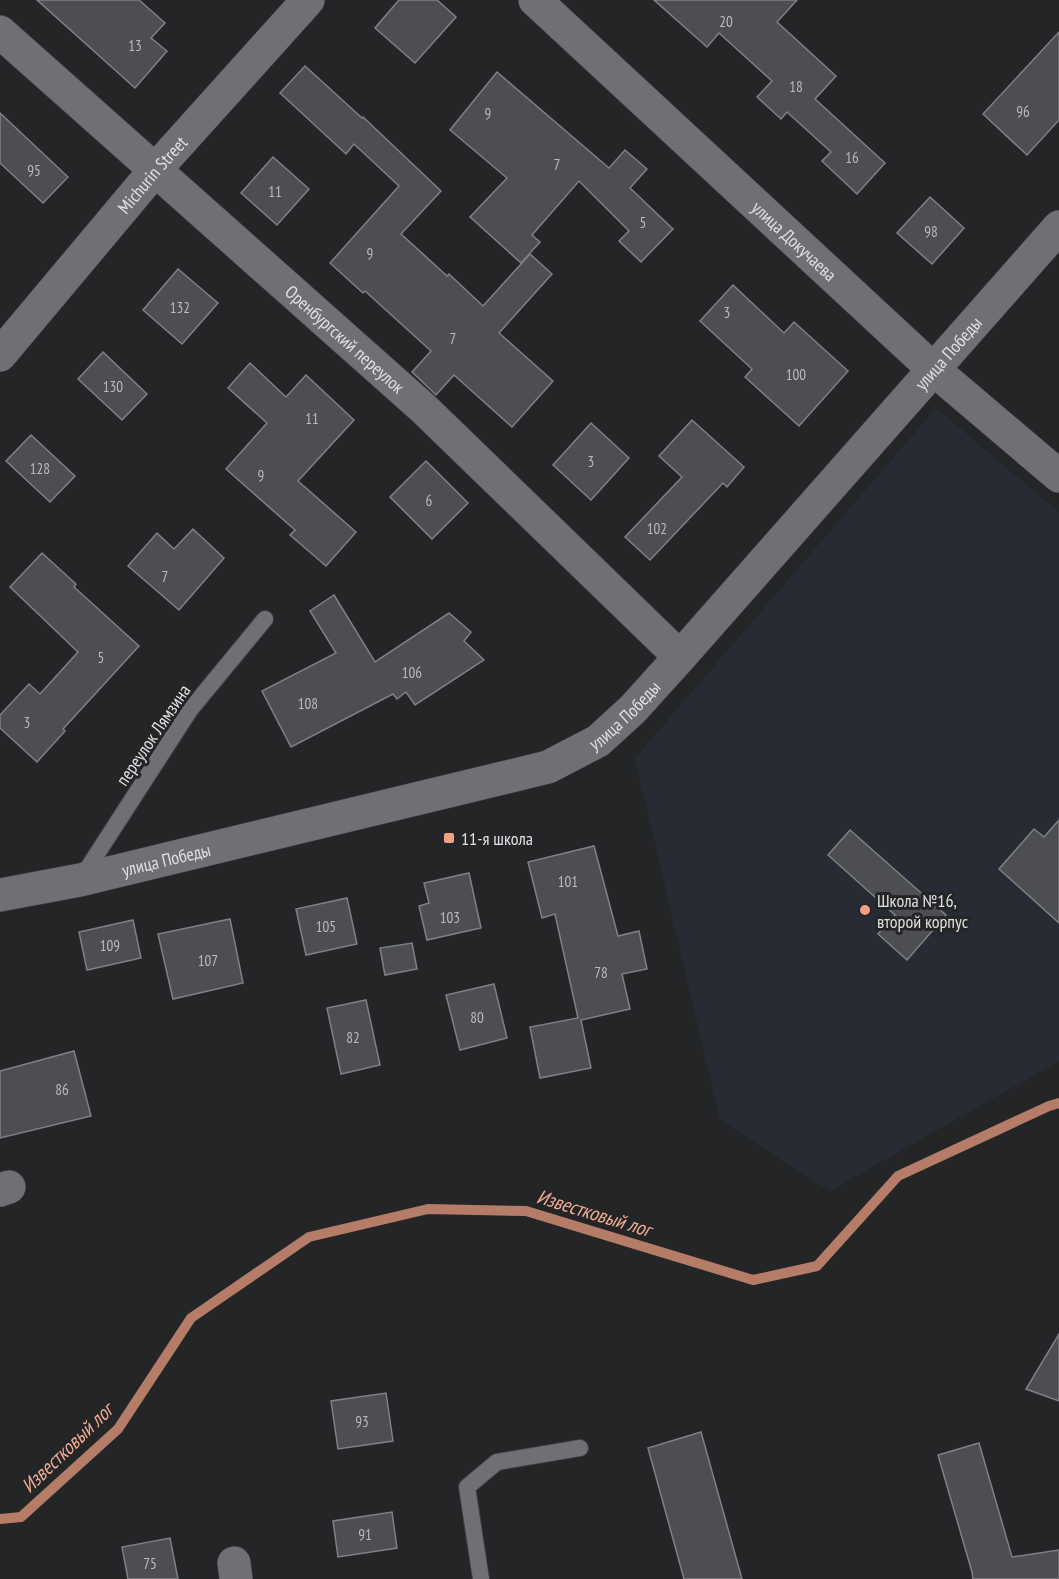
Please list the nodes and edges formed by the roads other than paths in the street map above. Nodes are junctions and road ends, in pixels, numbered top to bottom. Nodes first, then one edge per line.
1 (308, 0) edge
2 (535, 0) edge
3 (0, 32) edge
4 (155, 170) junction
5 (1059, 227) edge
6 (0, 355) edge
7 (933, 369) junction
8 (1059, 476) edge
9 (265, 619) dead end
10 (680, 657) junction
11 (80, 880) junction
12 (0, 895) edge
13 (580, 1448) dead end
14 (481, 1579) edge

1 - 4 street, Michurin Street
2 - 7 street, улица Докучаева
3 - 4 street, Оренбургский переулок
4 - 6 street, Michurin Street
4 - 10 street, Оренбургский переулок
5 - 7 street, улица Победы
7 - 8 street, улица Докучаева
7 - 10 street, улица Победы
9 - 11 lane, переулок Лямзина
10 - 11 street, улица Победы
11 - 12 street, улица Победы
13 - 14 lane

